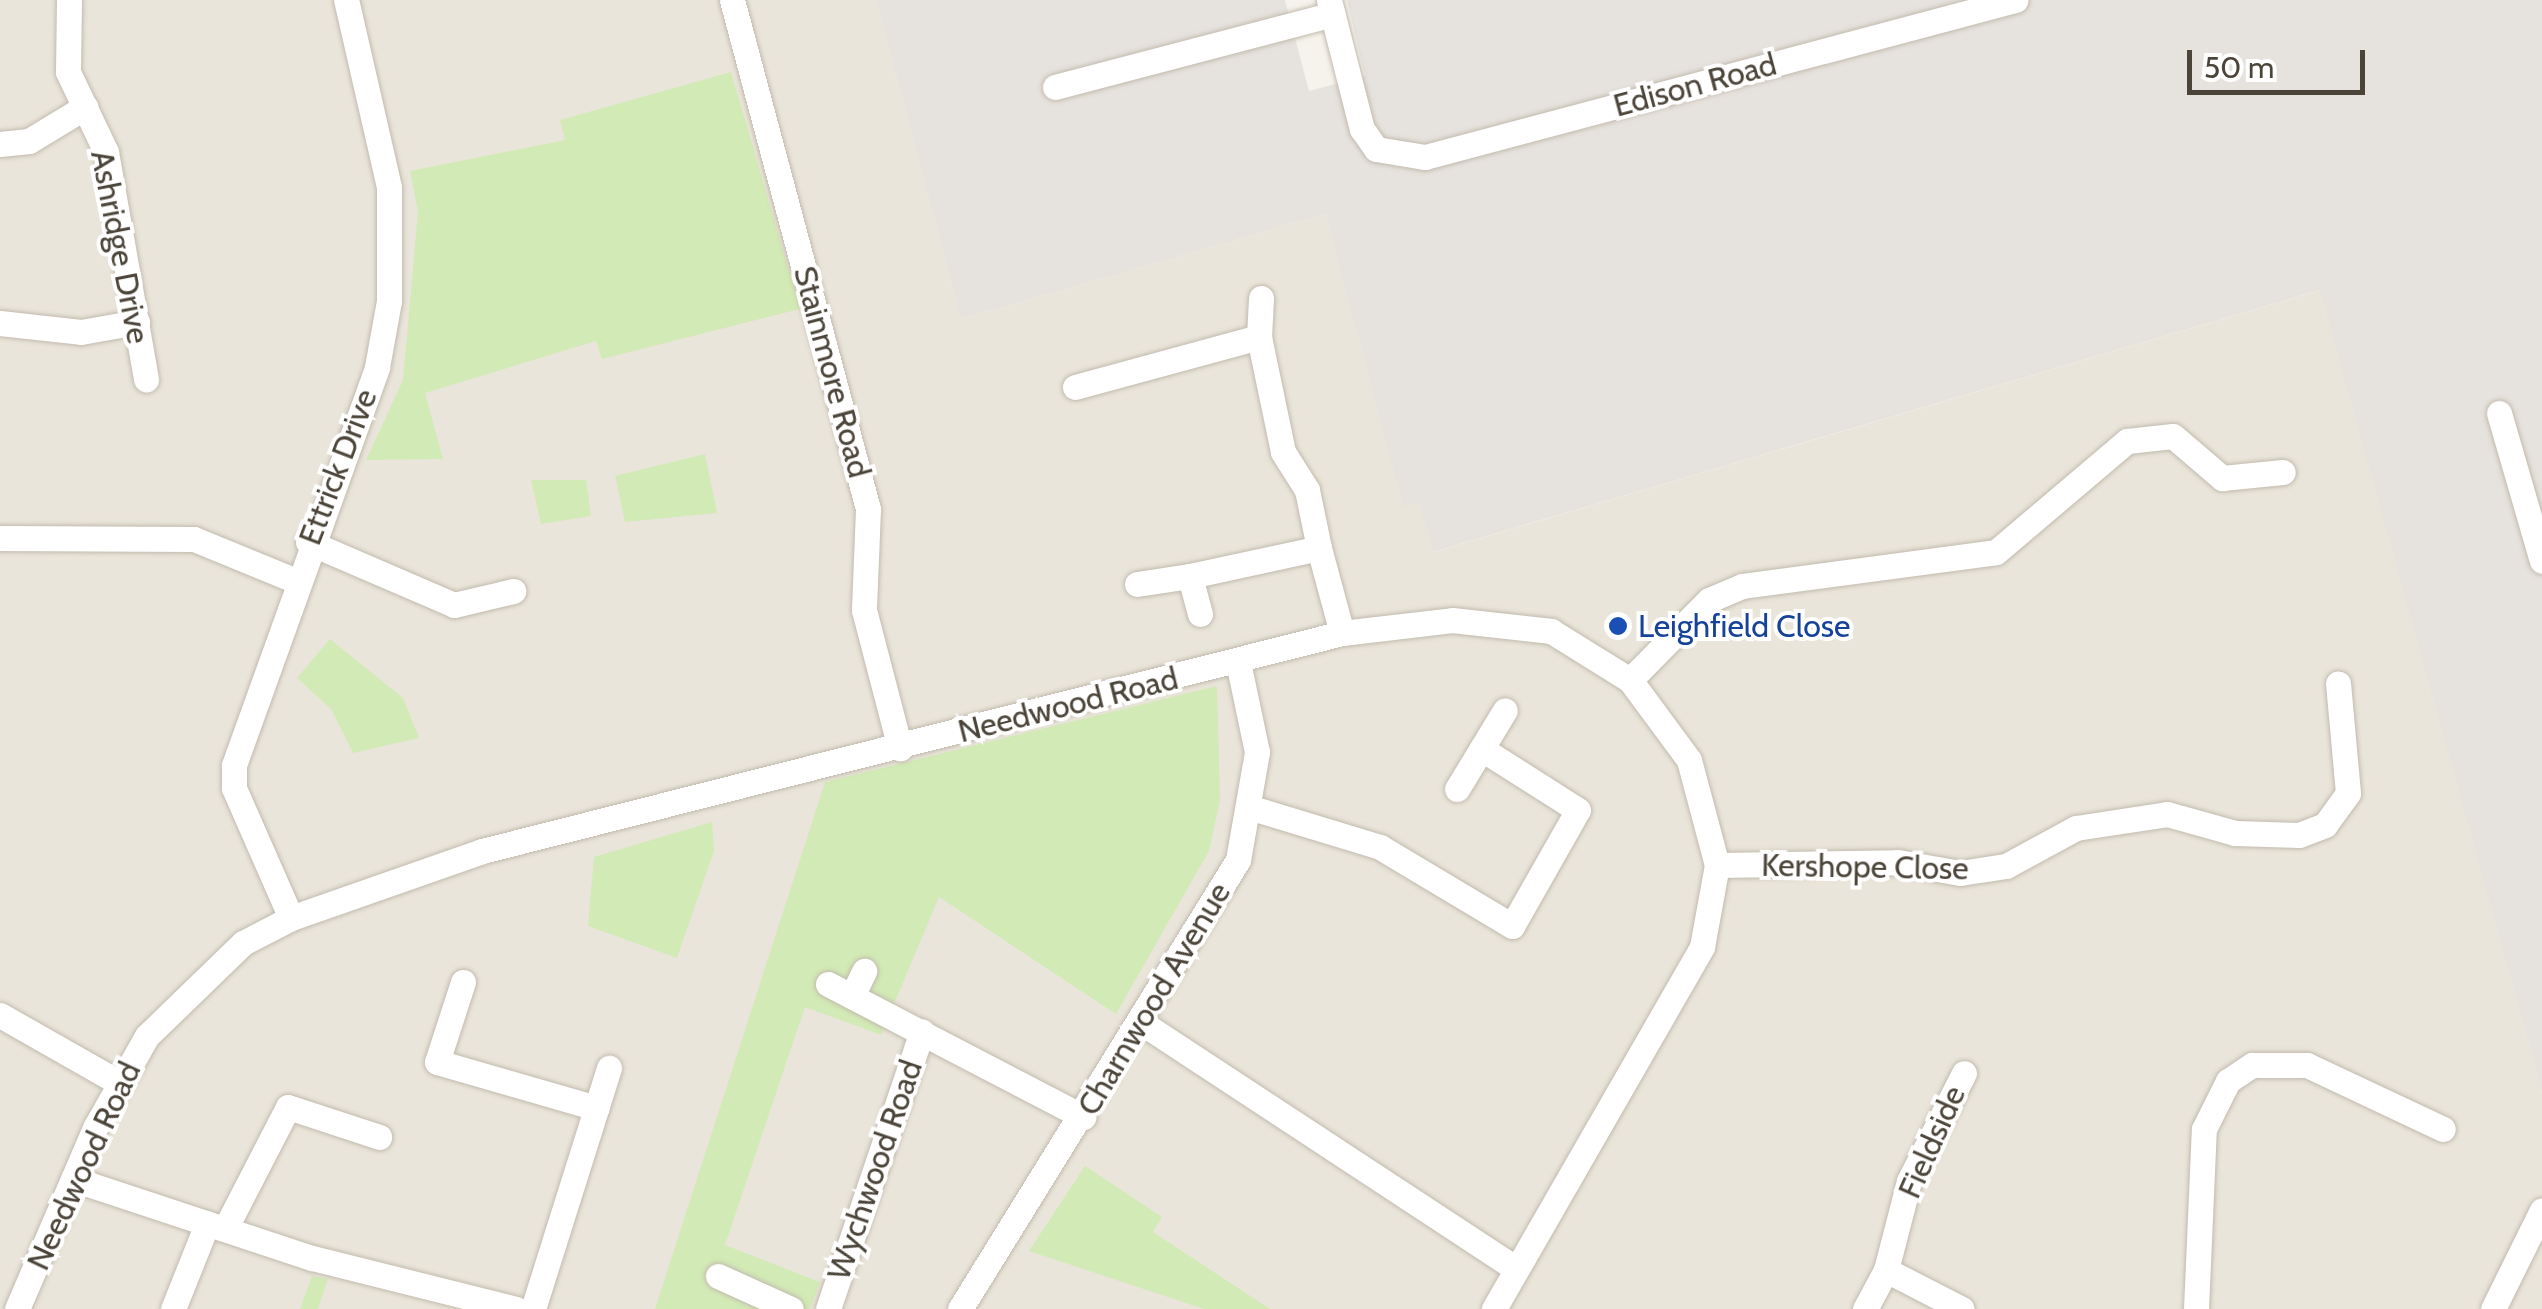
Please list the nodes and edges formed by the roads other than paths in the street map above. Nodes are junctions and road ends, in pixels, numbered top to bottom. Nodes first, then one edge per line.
1 (70, 0) edge
2 (346, 0) edge
3 (732, 0) edge
4 (2015, 0) edge
5 (1331, 7) edge
6 (1055, 86) dead end
7 (85, 107) junction
8 (0, 144) edge
9 (1261, 298) dead end
10 (136, 322) junction
11 (0, 323) edge
12 (1259, 336) junction
13 (146, 380) dead end
14 (1075, 388) dead end
15 (2499, 413) dead end
16 (2283, 472) dead end
17 (2536, 515) edge
18 (0, 538) edge
19 (308, 542) junction
20 (1319, 548) junction
21 (2542, 562) edge
22 (1190, 576) junction
23 (294, 580) junction
24 (1137, 584) dead end
25 (513, 590) dead end
26 (1200, 614) dead end
27 (1342, 633) junction
28 (1238, 662) junction
29 (1630, 680) junction
30 (2338, 683) dead end
31 (1506, 710) dead end
32 (900, 748) junction
33 (1482, 749) junction
34 (1458, 789) dead end
35 (1252, 808) junction
36 (1717, 865) junction
37 (291, 918) junction
38 (864, 971) dead end
39 (463, 982) dead end
40 (828, 984) dead end
41 (852, 996) junction
42 (0, 1015) edge
43 (1142, 1023) junction
44 (922, 1031) junction
45 (609, 1068) dead end
46 (1964, 1073) dead end
47 (118, 1082) junction
48 (596, 1108) junction
49 (1082, 1116) junction
50 (2443, 1129) dead end
51 (379, 1137) dead end
52 (73, 1179) junction
53 (2542, 1210) edge
54 (216, 1227) junction
55 (1511, 1264) junction
56 (1886, 1270) junction
57 (718, 1276) dead end
58 (745, 1300) edge
59 (17, 1309) edge
60 (173, 1309) edge
61 (516, 1309) edge
62 (534, 1309) edge
63 (791, 1309) edge
64 (828, 1309) edge
65 (960, 1309) edge
66 (1494, 1309) edge
67 (1865, 1309) edge
68 (1962, 1309) edge
69 (2196, 1309) edge
70 (2493, 1309) edge

1 - 7 street, Ashridge Drive
2 - 19 street, Ettrick Drive
3 - 32 street, Stainmore Road
4 - 5 street, Edison Road
5 - 6 street
7 - 8 street
7 - 10 street, Ashridge Drive
9 - 12 street
10 - 11 street
10 - 13 street, Ashridge Drive
12 - 14 street
12 - 20 street
15 - 17 street
16 - 29 street
17 - 21 street
18 - 23 street
19 - 23 street, Ettrick Drive
19 - 25 street
20 - 22 street
20 - 27 street
22 - 24 street
22 - 26 street
23 - 37 street, Ettrick Drive
27 - 28 street, Needwood Road
27 - 29 street, Needwood Road
28 - 32 street, Needwood Road
28 - 35 street, Charnwood Avenue
29 - 36 street, Needwood Road
30 - 36 street, Kershope Close
31 - 33 street
32 - 37 street, Needwood Road
33 - 34 street
33 - 35 street
35 - 43 street, Charnwood Avenue
36 - 55 street, Needwood Road
37 - 47 street, Needwood Road
38 - 41 street
39 - 48 street
40 - 41 street, Wychwood Road
41 - 44 street, Wychwood Road
42 - 47 street
43 - 49 street, Charnwood Avenue
43 - 55 street
44 - 49 street, Wychwood Road
44 - 64 street, Wychwood Road
45 - 48 street
46 - 56 street, Fieldside
47 - 52 street, Needwood Road
48 - 62 street
49 - 65 street, Charnwood Avenue
50 - 69 street
51 - 54 street
52 - 54 street
52 - 59 street, Needwood Road
53 - 70 street
54 - 60 street
54 - 61 street
55 - 66 street, Needwood Road
56 - 67 street, Fieldside
56 - 68 street
57 - 58 street, Wychwood Road
58 - 63 street, Wychwood Road

